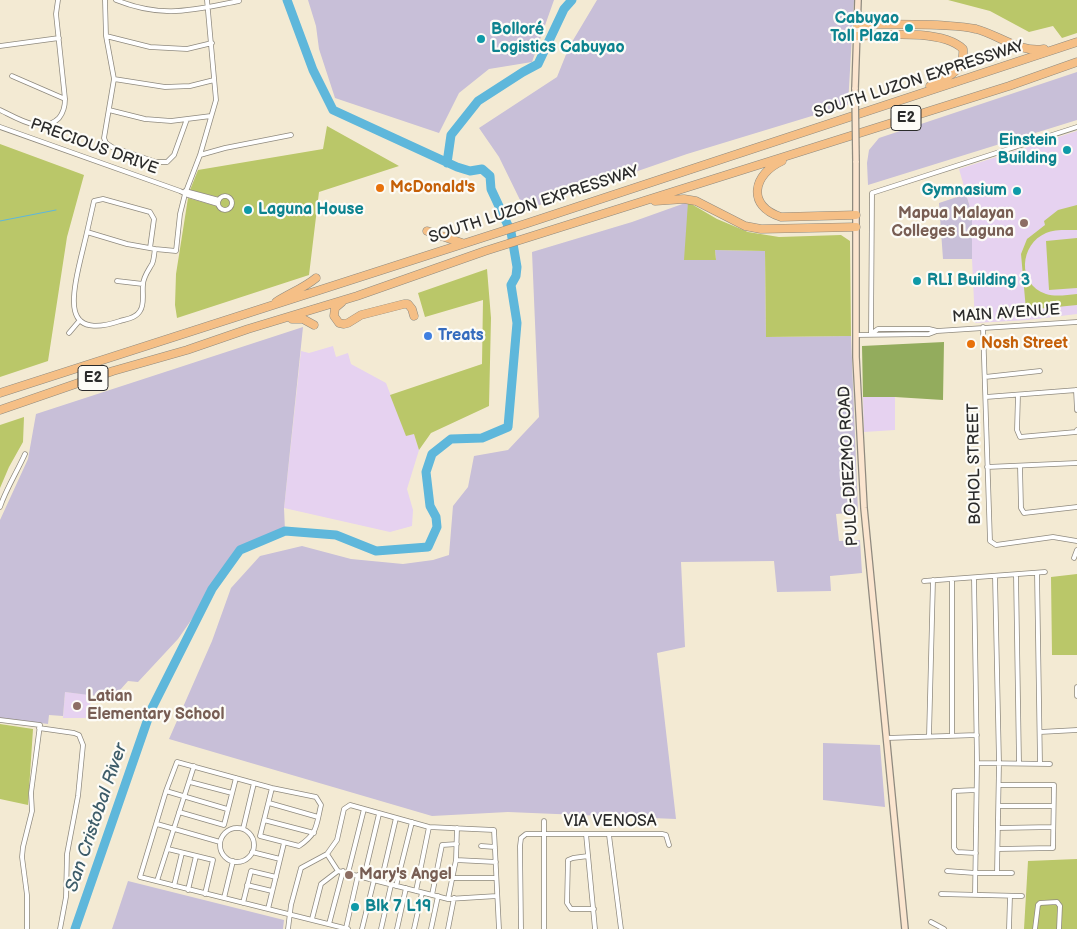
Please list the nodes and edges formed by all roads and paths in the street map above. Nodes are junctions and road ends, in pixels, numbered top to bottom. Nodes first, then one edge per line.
1 (58, 0) edge
2 (105, 0) edge
3 (116, 0) edge
4 (207, 0) edge
5 (858, 0) edge
6 (239, 1) edge
7 (208, 7) junction
8 (857, 24) junction
9 (106, 36) junction
10 (857, 36) junction
11 (59, 38) junction
12 (1077, 42) edge
13 (212, 43) junction
14 (0, 46) edge
15 (1064, 47) junction
16 (1077, 62) edge
17 (12, 76) dead end
18 (114, 79) junction
19 (214, 80) junction
20 (908, 98) junction
21 (65, 100) junction
22 (0, 110) edge
23 (109, 110) junction
24 (211, 116) junction
25 (187, 119) junction
26 (1077, 126) edge
27 (0, 127) edge
28 (291, 134) dead end
29 (803, 151) junction
30 (200, 155) junction
31 (185, 192) junction
32 (219, 202) dead end
33 (644, 202) junction
34 (856, 215) junction
35 (856, 227) junction
36 (427, 231) dead end
37 (87, 232) junction
38 (462, 243) junction
39 (153, 249) junction
40 (316, 278) dead end
41 (117, 281) dead end
42 (142, 284) junction
43 (357, 296) junction
44 (268, 307) junction
45 (414, 316) dead end
46 (80, 320) junction
47 (270, 322) junction
48 (1077, 322) edge
49 (314, 325) dead end
50 (983, 327) junction
51 (69, 333) dead end
52 (871, 334) junction
53 (856, 335) junction
54 (1040, 371) dead end
55 (985, 377) junction
56 (1076, 390) edge
57 (0, 393) edge
58 (1018, 395) junction
59 (986, 397) junction
60 (0, 410) edge
61 (1077, 410) edge
62 (1077, 430) edge
63 (25, 454) dead end
64 (1077, 463) edge
65 (1020, 466) junction
66 (987, 468) junction
67 (0, 507) edge
68 (1077, 507) edge
69 (1077, 541) edge
70 (1077, 550) edge
71 (1074, 558) dead end
72 (1045, 572) dead end
73 (1037, 573) junction
74 (1016, 575) junction
75 (995, 576) junction
76 (974, 578) junction
77 (952, 579) junction
78 (933, 580) junction
79 (924, 581) dead end
80 (1077, 687) edge
81 (1077, 696) edge
82 (0, 720) edge
83 (39, 728) junction
84 (1077, 730) edge
85 (1040, 732) junction
86 (952, 735) junction
87 (977, 735) junction
88 (929, 736) junction
89 (887, 738) junction
90 (977, 763) junction
91 (1000, 763) junction
92 (1019, 763) junction
93 (1040, 764) junction
94 (1050, 764) dead end
95 (194, 766) junction
96 (236, 778) junction
97 (190, 782) junction
98 (254, 783) junction
99 (999, 785) junction
100 (272, 788) junction
101 (976, 790) junction
102 (166, 791) junction
103 (232, 793) junction
104 (183, 797) junction
105 (268, 803) junction
106 (999, 806) junction
107 (1053, 806) junction
108 (227, 809) junction
109 (364, 809) junction
110 (179, 812) junction
111 (379, 814) junction
112 (318, 817) junction
113 (396, 818) junction
114 (264, 820) junction
115 (544, 821) dead end
116 (412, 822) junction
117 (157, 824) junction
118 (429, 827) junction
119 (1053, 827) junction
120 (243, 828) junction
121 (457, 828) junction
122 (998, 828) junction
123 (174, 829) junction
124 (314, 833) junction
125 (543, 834) junction
126 (586, 834) junction
127 (609, 835) junction
128 (220, 842) junction
129 (284, 843) junction
130 (457, 844) junction
131 (669, 845) dead end
132 (481, 846) dead end
133 (495, 847) junction
134 (168, 849) junction
135 (998, 849) junction
136 (252, 852) junction
137 (182, 853) junction
138 (976, 853) junction
139 (327, 854) junction
140 (196, 856) junction
141 (588, 856) junction
142 (280, 859) junction
143 (456, 860) junction
144 (232, 861) junction
145 (496, 862) junction
146 (343, 871) junction
147 (947, 871) dead end
148 (975, 873) junction
149 (997, 873) junction
150 (1012, 873) dead end
151 (358, 875) junction
152 (364, 876) junction
153 (276, 877) junction
154 (452, 878) junction
155 (496, 878) junction
156 (374, 880) junction
157 (156, 881) junction
158 (381, 882) junction
159 (247, 885) junction
160 (394, 885) junction
161 (174, 886) junction
162 (406, 888) junction
163 (188, 890) junction
164 (272, 891) junction
165 (416, 891) junction
166 (422, 893) junction
167 (205, 894) junction
168 (941, 894) dead end
169 (432, 895) junction
170 (975, 895) junction
171 (438, 896) junction
172 (497, 896) junction
173 (1010, 896) junction
174 (1022, 896) dead end
175 (224, 898) junction
176 (454, 898) junction
177 (448, 899) junction
178 (242, 903) junction
179 (268, 909) junction
180 (594, 909) junction
181 (289, 915) junction
182 (312, 919) junction
183 (931, 922) dead end
184 (330, 924) junction
185 (27, 929) edge
186 (60, 929) edge
187 (288, 929) edge
188 (347, 929) edge
189 (362, 929) edge
190 (380, 929) edge
191 (397, 929) edge
192 (414, 929) edge
193 (430, 929) edge
194 (448, 929) edge
195 (499, 929) edge
196 (521, 929) edge
197 (544, 929) edge
198 (594, 929) edge
199 (620, 929) edge
200 (905, 929) edge
201 (944, 929) edge
202 (1008, 929) edge
203 (1035, 929) edge
204 (1059, 929) edge

1 - 11 street
2 - 9 street
3 - 7 street
4 - 7 street
5 - 8 main road, PULO-DIEZMO ROAD
6 - 7 street
7 - 13 street
8 - 10 main road, PULO-DIEZMO ROAD
8 - 15 highway
9 - 13 street
9 - 18 street
10 - 20 highway
10 - 34 main road, PULO-DIEZMO ROAD, bridge
11 - 14 street
11 - 21 street
12 - 15 highway, SOUTH LUZON EXPRESSWAY / E2
13 - 19 street
15 - 20 highway, SOUTH LUZON EXPRESSWAY / E2
16 - 29 highway, SOUTH LUZON EXPRESSWAY / E2
17 - 21 street
18 - 19 street
18 - 23 street
19 - 24 street
20 - 38 highway, SOUTH LUZON EXPRESSWAY / E2
21 - 22 street
23 - 25 street
23 - 25 street
24 - 25 street
24 - 30 street
26 - 52 street
27 - 31 street, PRECIOUS DRIVE
28 - 30 street
29 - 33 highway, SOUTH LUZON EXPRESSWAY / E2
29 - 34 highway
30 - 31 street
31 - 32 street, PRECIOUS DRIVE
31 - 39 street
33 - 35 highway
33 - 43 highway, SOUTH LUZON EXPRESSWAY / E2
34 - 35 main road, PULO-DIEZMO ROAD
35 - 53 main road, PULO-DIEZMO ROAD
36 - 38 highway
37 - 39 street
37 - 39 street
37 - 46 street
38 - 44 highway, SOUTH LUZON EXPRESSWAY / E2
39 - 42 street
40 - 44 highway
41 - 42 street
42 - 46 street
43 - 45 highway
43 - 47 highway, SOUTH LUZON EXPRESSWAY / E2
44 - 57 highway, SOUTH LUZON EXPRESSWAY / E2
46 - 51 street
47 - 49 highway
47 - 60 highway, SOUTH LUZON EXPRESSWAY / E2
48 - 50 street, MAIN AVENUE
50 - 52 street, MAIN AVENUE
50 - 55 street, BOHOL STREET
52 - 53 street, MAIN AVENUE
53 - 89 main road, PULO-DIEZMO ROAD
54 - 55 street
55 - 59 street, BOHOL STREET
56 - 58 street
56 - 61 street
58 - 59 street
58 - 62 street
59 - 66 street, BOHOL STREET
63 - 67 street
64 - 65 street
65 - 66 street
65 - 68 street
66 - 69 street, BOHOL STREET
70 - 71 street
72 - 73 street
73 - 74 street
73 - 85 street
74 - 75 street
74 - 92 street
75 - 76 street
75 - 91 street
76 - 77 street
76 - 87 street
77 - 78 street
77 - 86 street
78 - 79 street
78 - 88 street
80 - 81 street
82 - 83 street
83 - 185 street
83 - 186 street
84 - 85 street
85 - 93 street
86 - 87 street
86 - 88 street
87 - 90 street
88 - 89 street
89 - 200 main road, PULO-DIEZMO ROAD
90 - 91 street
90 - 101 street
91 - 92 street
91 - 99 street
92 - 93 street
93 - 94 street
95 - 96 street
95 - 97 street
95 - 102 street
96 - 98 street
96 - 103 street
97 - 103 street
97 - 104 street
98 - 100 street
98 - 120 street
99 - 106 street
99 - 107 street
100 - 105 street
100 - 112 street
101 - 138 street
101 - 138 street
102 - 104 street
102 - 117 street
103 - 108 street
104 - 108 street
104 - 110 street
105 - 112 street
105 - 114 street
106 - 107 street
106 - 122 street
107 - 119 street
108 - 110 street
109 - 111 street
109 - 139 street
109 - 146 street
110 - 123 street
111 - 113 street
111 - 152 street
112 - 124 street
113 - 116 street
113 - 158 street
114 - 124 street
114 - 129 street
115 - 125 street
116 - 118 street
116 - 160 street
117 - 123 street
117 - 157 street
118 - 121 street
118 - 165 street
119 - 122 street
119 - 135 street
120 - 128 street
120 - 136 street
121 - 130 street
121 - 133 street
122 - 135 street
123 - 128 street
123 - 134 street
124 - 129 street
125 - 126 street, VIA VENOSA
125 - 196 street, VIA VENOSA
125 - 197 street
126 - 127 street, VIA VENOSA
126 - 141 street
127 - 131 street, VIA VENOSA
127 - 199 street
128 - 144 street
129 - 142 street
130 - 143 street
130 - 169 street
132 - 133 street
133 - 145 street
134 - 137 street
134 - 157 street
135 - 149 street
136 - 142 street
136 - 144 street
137 - 140 street
137 - 161 street
138 - 148 street
139 - 146 street
139 - 181 street
140 - 163 street
140 - 167 street
141 - 180 street
141 - 180 street
142 - 153 street
143 - 145 street
143 - 154 street
144 - 175 street
145 - 155 street
146 - 151 street
146 - 182 street
146 - 184 street
147 - 148 street
148 - 149 street
148 - 170 street
149 - 150 street
151 - 152 street
151 - 188 street
152 - 156 street
153 - 159 street
153 - 164 street
154 - 155 street
154 - 177 street
155 - 172 street
156 - 158 street
156 - 189 street
157 - 161 street
158 - 160 street
159 - 164 street
159 - 178 street
160 - 162 street
160 - 190 street
161 - 163 street
162 - 165 street
162 - 191 street
163 - 167 street
164 - 179 street
165 - 166 street
166 - 169 street
166 - 192 street
167 - 175 street
168 - 170 street
169 - 171 street
170 - 173 street
171 - 177 street
171 - 193 street
172 - 176 street
172 - 195 street
173 - 174 street
173 - 202 street
175 - 178 street
176 - 177 street
176 - 194 street
178 - 179 street
179 - 181 street
180 - 198 street
181 - 182 street
181 - 187 street
182 - 184 street
183 - 201 street
184 - 188 street
203 - 204 street

